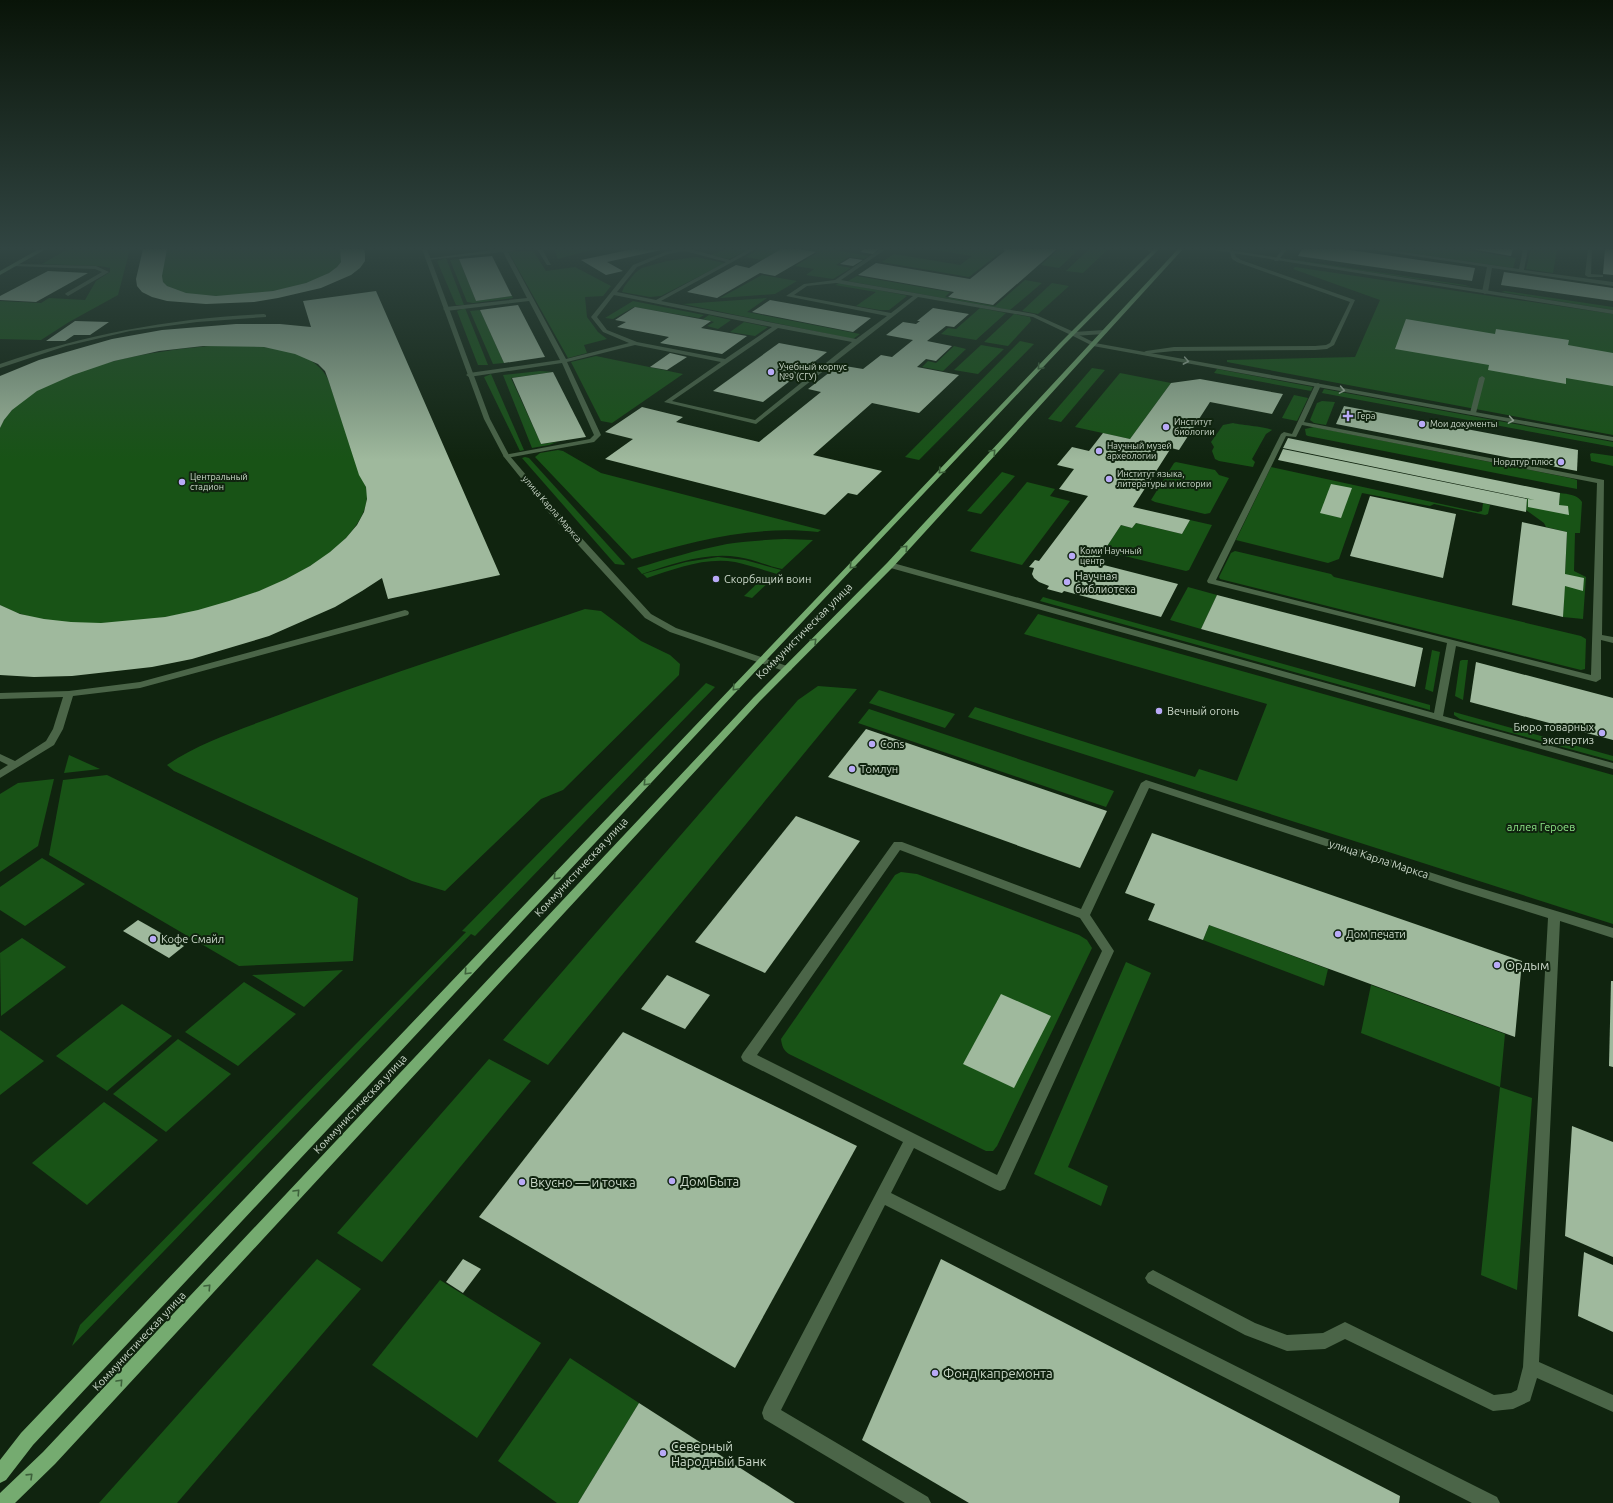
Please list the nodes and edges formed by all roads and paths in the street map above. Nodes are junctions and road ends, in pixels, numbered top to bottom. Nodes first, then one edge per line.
1 (211, 319) edge
2 (450, 319) edge
3 (540, 319) edge
4 (596, 319) edge
5 (744, 319) edge
6 (886, 319) edge
7 (1041, 319) edge
8 (1088, 319) edge
9 (1116, 319) edge
10 (1344, 319) edge
11 (777, 326) junction
12 (1104, 332) junction
13 (1073, 334) junction
14 (857, 341) junction
15 (635, 343) junction
16 (1093, 344) junction
17 (1146, 353) junction
18 (564, 361) junction
19 (726, 361) junction
20 (0, 366) edge
21 (469, 375) junction
22 (1482, 378) dead end
23 (1318, 386) junction
24 (1473, 413) junction
25 (1300, 423) junction
26 (1613, 439) edge
27 (506, 456) junction
28 (890, 565) junction
29 (405, 613) dead end
30 (1596, 636) junction
31 (1613, 640) edge
32 (1452, 642) junction
33 (762, 661) junction
34 (787, 669) junction
35 (69, 694) junction
36 (0, 696) edge
37 (1438, 718) junction
38 (0, 757) edge
39 (16, 765) junction
40 (1613, 766) edge
41 (0, 775) edge
42 (1084, 915) junction
43 (1554, 915) junction
44 (1613, 933) edge
45 (911, 1140) junction
46 (882, 1196) junction
47 (1153, 1278) dead end
48 (1531, 1367) junction
49 (1613, 1404) edge
50 (0, 1474) edge
51 (2, 1503) edge
52 (922, 1503) edge
53 (1491, 1503) edge

1 - 20 street
2 - 21 street, улица Карла Маркса
3 - 18 street
4 - 15 street
5 - 11 street
6 - 14 street
7 - 13 street
8 - 13 main road, Коммунистическая улица
9 - 12 main road, Коммунистическая улица
10 - 17 street
11 - 14 street
11 - 19 street
12 - 13 street
12 - 16 main road, Коммунистическая улица
13 - 16 street
13 -> 33 main road, Коммунистическая улица
14 - 19 street
15 - 18 street
15 - 19 street
16 - 17 street
28 -> 16 main road, Коммунистическая улица
17 -> 23 street
18 - 21 street
18 - 27 street
21 - 27 street, улица Карла Маркса
22 - 24 street
23 -> 24 street
23 - 25 street
24 -> 26 street
25 - 30 street
25 - 32 street
27 - 33 street, улица Карла Маркса
34 -> 28 main road, Коммунистическая улица
28 - 37 street
29 - 35 street
30 - 31 street
30 - 32 street
32 - 37 street
33 - 34 street, улица Карла Маркса
33 -> 50 main road, Коммунистическая улица
51 -> 34 main road, Коммунистическая улица
35 - 36 street
35 - 39 street
37 - 40 street
38 - 39 street
39 - 41 street
42 - 43 street, улица Карла Маркса
42 - 45 street
42 - 45 street
43 - 44 street, улица Карла Маркса
43 - 48 street
45 - 46 street
46 - 52 street
46 - 53 street
47 - 48 street
48 - 49 street

